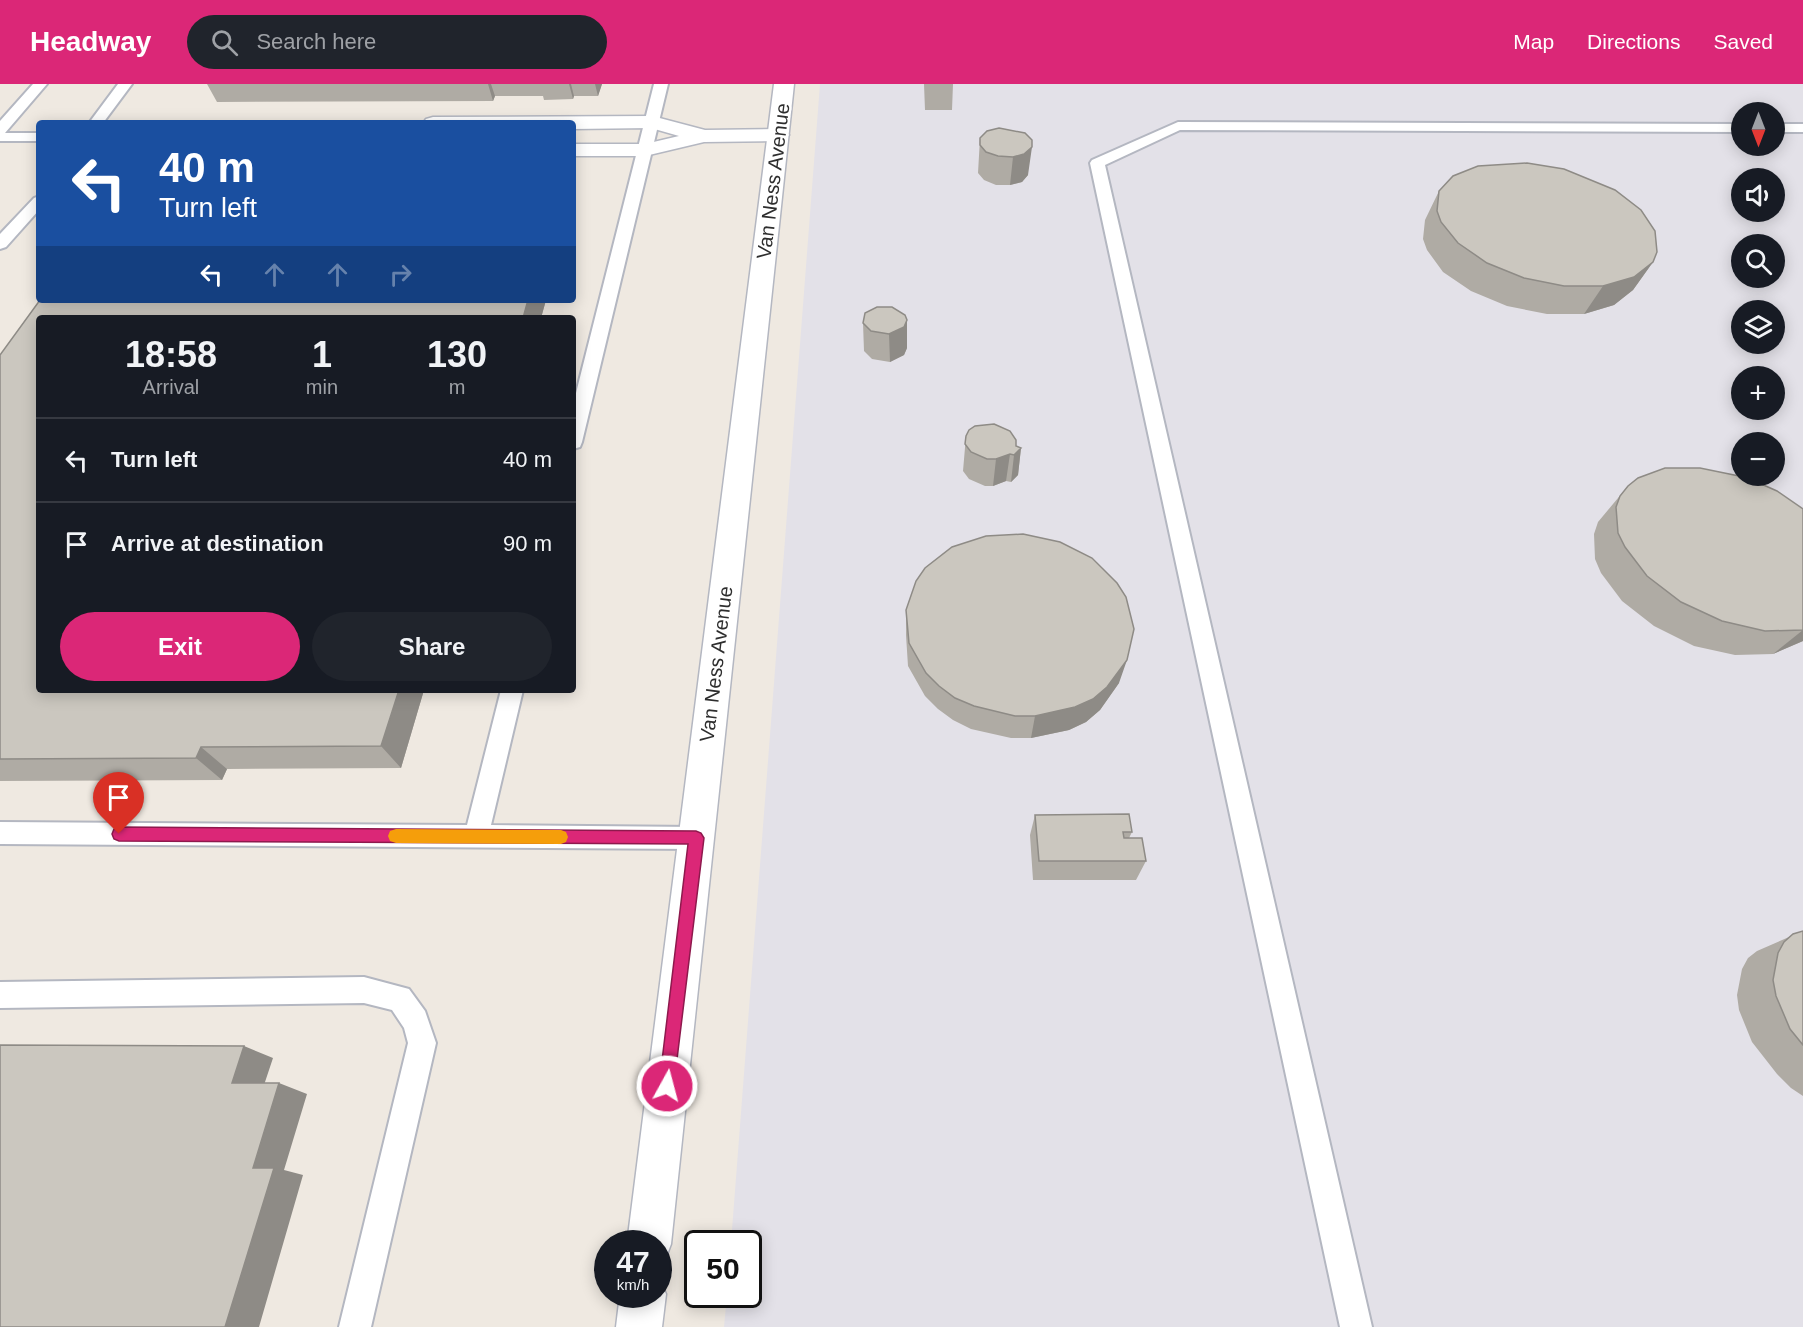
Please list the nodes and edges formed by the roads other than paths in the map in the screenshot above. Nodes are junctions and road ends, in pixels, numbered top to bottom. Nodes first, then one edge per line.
1 (40, 84) edge
2 (125, 84) edge
3 (661, 84) edge
4 (784, 84) edge
5 (98, 120) edge
6 (576, 122) edge
7 (652, 122) junction
8 (1731, 128) edge
9 (1785, 128) edge
10 (1803, 128) edge
11 (0, 130) edge
12 (778, 135) junction
13 (704, 136) junction
14 (0, 138) edge
15 (36, 138) edge
16 (576, 150) edge
17 (645, 150) junction
18 (36, 204) edge
19 (0, 244) edge
20 (576, 430) edge
21 (511, 693) edge
22 (0, 833) edge
23 (476, 836) junction
24 (696, 838) junction
25 (0, 994) edge
26 (651, 1230) edge
27 (641, 1308) edge
28 (355, 1327) edge
29 (639, 1327) edge
30 (1356, 1327) edge

1 - 11 lane
2 - 5 lane
3 - 7 lane
4 - 12 main road, Van Ness Avenue
6 - 7 main road
7 - 13 main road
7 - 17 lane
8 - 30 lane
9 - 10 lane
12 - 13 main road
12 - 24 main road, Van Ness Avenue
13 - 17 main road
14 - 15 lane
16 - 17 main road
17 - 20 lane
18 - 19 lane
21 - 23 lane
22 - 23 lane
23 - 24 lane
24 - 26 main road, Van Ness Avenue
25 - 28 lane
27 - 29 main road

